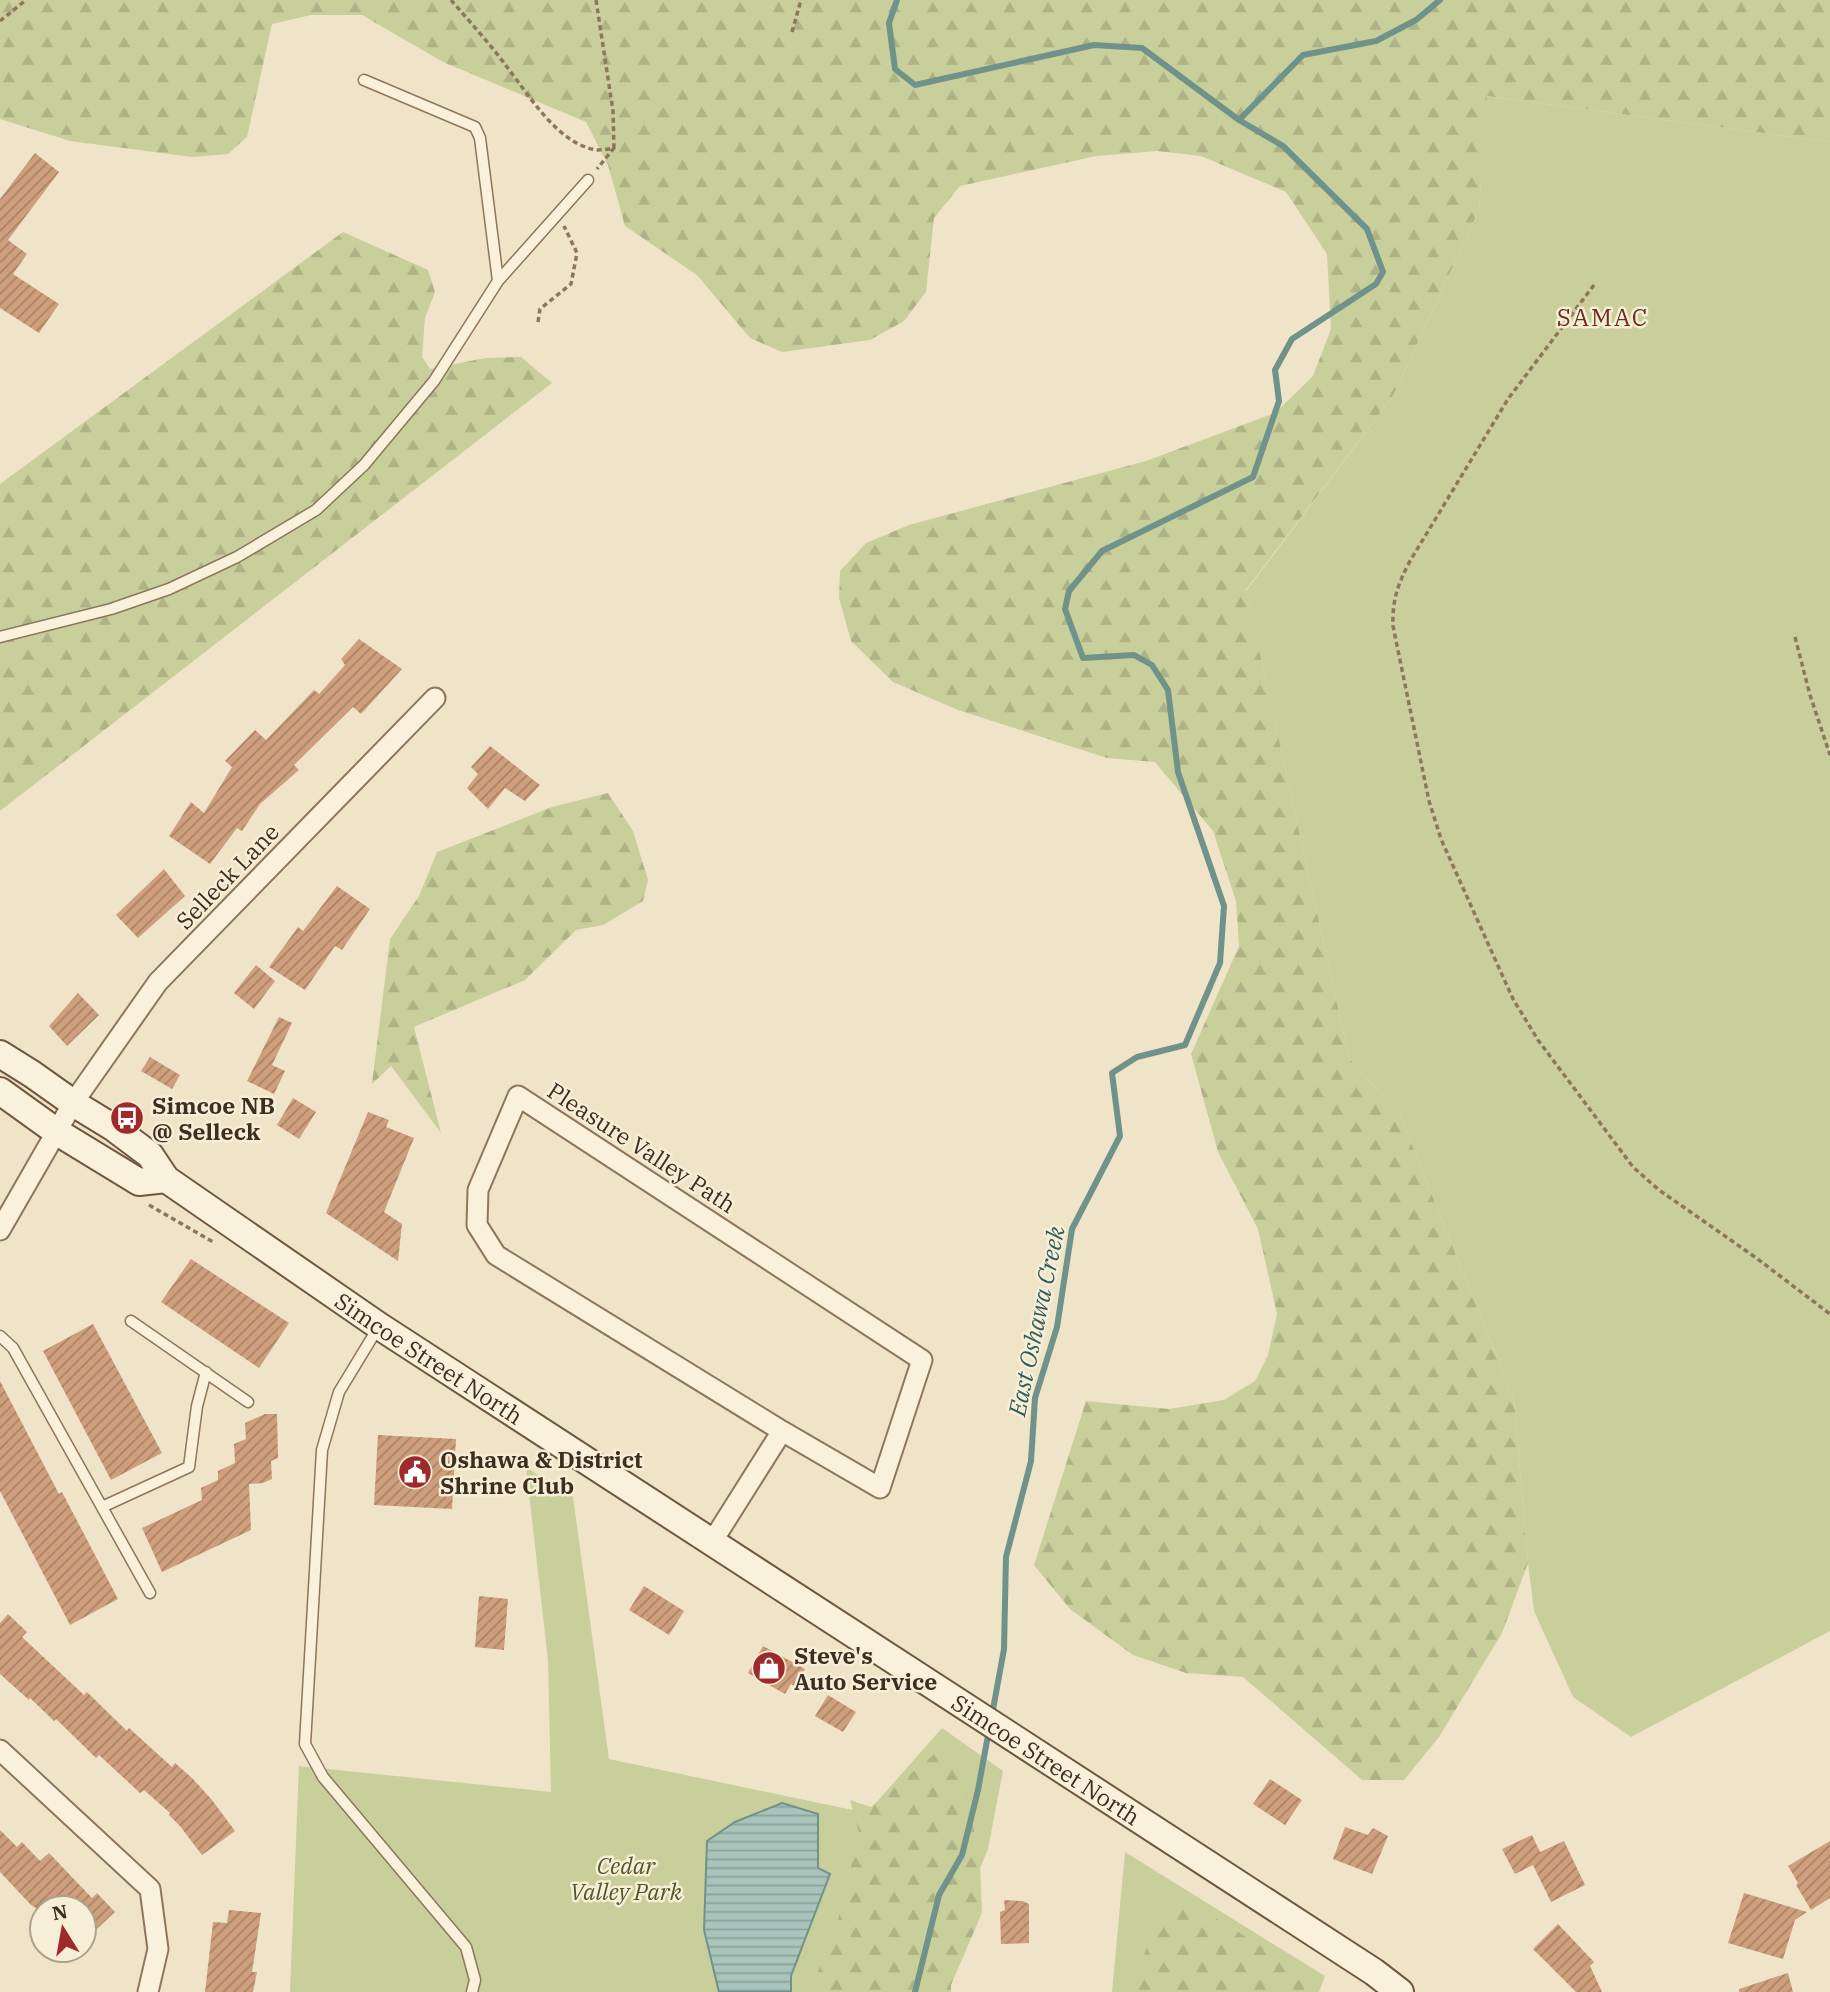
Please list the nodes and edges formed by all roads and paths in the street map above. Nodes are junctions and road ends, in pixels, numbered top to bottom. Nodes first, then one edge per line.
1 (26, 0) edge
2 (451, 0) edge
3 (596, 0) edge
4 (801, 0) edge
5 (0, 21) edge
6 (792, 32) dead end
7 (364, 80) dead end
8 (614, 148) junction
9 (589, 180) joint
10 (558, 214) junction
11 (498, 281) junction
12 (1594, 285) dead end
13 (538, 322) dead end
14 (0, 637) edge
15 (1795, 637) dead end
16 (435, 698) dead end
17 (1830, 755) edge
18 (0, 1054) edge
19 (0, 1091) edge
20 (73, 1103) junction
21 (57, 1132) junction
22 (166, 1179) junction
23 (0, 1230) edge
24 (1830, 1314) edge
25 (131, 1321) dead end
26 (379, 1326) junction
27 (0, 1336) edge
28 (206, 1372) junction
29 (248, 1402) dead end
30 (782, 1432) junction
31 (102, 1507) junction
32 (712, 1542) junction
33 (150, 1593) dead end
34 (0, 1750) edge
35 (148, 1992) edge
36 (472, 1992) edge
37 (1400, 1992) edge

1 - 5 path
2 - 8 path
3 - 8 path
4 - 6 path
7 - 11 lane
8 - 9 path
9 - 10 lane
10 - 11 lane
10 - 13 path
11 - 14 lane
12 - 24 path
15 - 17 path
16 - 20 street, Selleck Lane
18 - 20 main road, Simcoe Street North
19 - 21 main road
20 - 21 street, Selleck Lane
20 - 22 main road, Simcoe Street North
21 - 22 main road
21 - 23 street, Selleck Lane
22 - 26 main road, Simcoe Street North
25 - 28 lane
26 - 32 main road, Simcoe Street North
26 - 36 lane
27 - 31 lane
28 - 29 lane
28 - 31 lane
30 - 30 street, Pleasure Valley Path
30 - 32 street
31 - 33 lane
32 - 37 main road, Simcoe Street North
34 - 35 street

